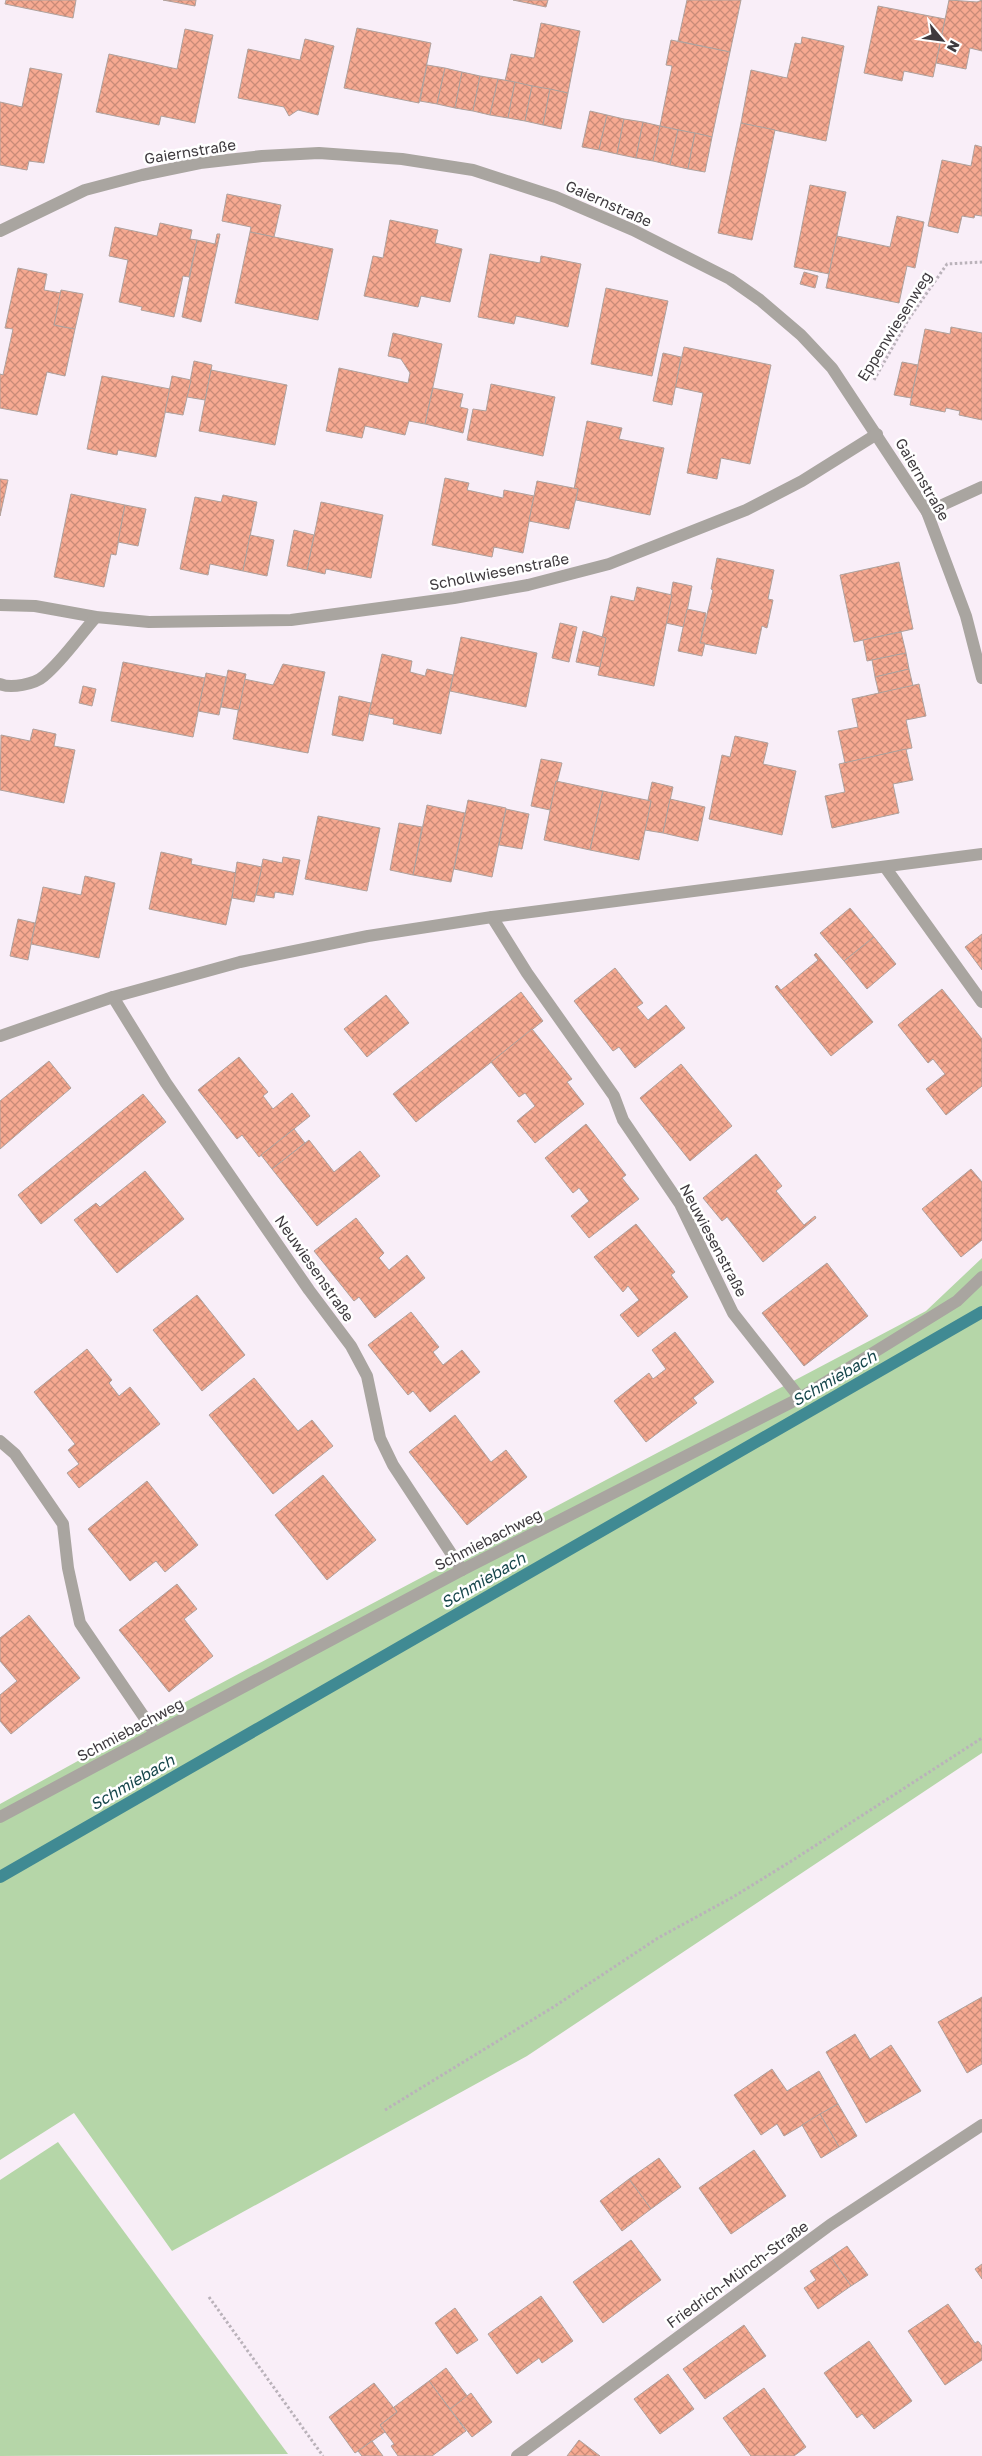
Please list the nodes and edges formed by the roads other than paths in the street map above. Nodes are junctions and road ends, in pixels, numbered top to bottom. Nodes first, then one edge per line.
1 (0, 231) edge
2 (877, 434) junction
3 (982, 487) edge
4 (927, 512) junction
5 (0, 606) edge
6 (96, 616) junction
7 (982, 678) edge
8 (0, 684) edge
9 (982, 854) edge
10 (885, 867) junction
11 (492, 917) junction
12 (113, 997) junction
13 (982, 1002) edge
14 (0, 1036) edge
15 (982, 1277) edge
16 (800, 1398) junction
17 (0, 1442) edge
18 (462, 1570) junction
19 (155, 1733) junction
20 (0, 1818) edge
21 (982, 2125) edge
22 (517, 2456) edge

1 - 2 street, Gaiernstraße
2 - 4 street, Gaiernstraße
2 - 6 street, Schollwiesenstraße
3 - 4 street
4 - 7 street, Gaiernstraße
5 - 6 street, Schollwiesenstraße
6 - 8 street
9 - 10 street
10 - 11 street
10 - 13 street
11 - 12 street
11 - 16 street, Neuwiesenstraße
12 - 14 street
12 - 18 street, Neuwiesenstraße
15 - 16 street, Schmiebachweg
16 - 18 street, Schmiebachweg
17 - 19 street
18 - 19 street, Schmiebachweg
19 - 20 street, Schmiebachweg
21 - 22 street, Friedrich-Münch-Straße

